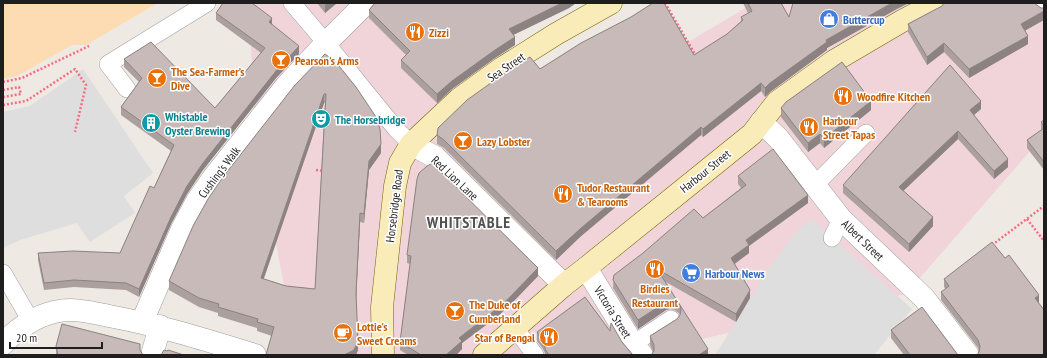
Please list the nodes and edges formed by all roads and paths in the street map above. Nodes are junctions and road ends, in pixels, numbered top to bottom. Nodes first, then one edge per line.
1 (207, 3) edge
2 (292, 3) edge
3 (366, 3) edge
4 (611, 3) edge
5 (665, 3) edge
6 (936, 3) edge
7 (326, 43) junction
8 (94, 44) dead end
9 (697, 58) edge
10 (3, 82) edge
11 (3, 90) edge
12 (127, 90) dead end
13 (3, 97) edge
14 (3, 105) edge
15 (761, 122) junction
16 (75, 132) dead end
17 (866, 133) dead end
18 (411, 144) junction
19 (316, 170) dead end
20 (331, 172) edge
21 (815, 185) junction
22 (1044, 206) edge
23 (1027, 219) junction
24 (1044, 241) edge
25 (991, 247) edge
26 (586, 268) junction
27 (3, 272) edge
28 (564, 285) junction
29 (671, 319) dead end
30 (31, 320) junction
31 (151, 324) junction
32 (515, 328) junction
33 (3, 344) edge
34 (638, 349) edge
35 (152, 355) edge
36 (255, 355) edge
37 (383, 355) edge
38 (484, 355) edge
39 (535, 355) edge
40 (968, 355) edge

1 - 12 lane
2 - 7 lane
3 - 7 street, Cushing's Walk
4 - 18 main road, Sea Street
5 - 9 path
6 - 15 main road, Harbour Street
7 - 18 lane
7 - 31 street, Cushing's Walk
8 - 10 path
11 - 13 path
14 - 16 path
15 - 21 street, Albert Street
15 - 26 main road, Harbour Street
17 - 21 lane
18 - 28 street, Red Lion Lane
18 - 37 main road, Horsebridge Road
19 - 20 path
21 - 40 street, Albert Street
22 - 23 path
23 - 24 path
23 - 25 path
26 - 28 main road, Harbour Street
26 - 34 street, Victoria Street
27 - 30 lane
28 - 32 main road, Harbour Street
29 - 34 lane
30 - 31 street
30 - 33 street
31 - 35 street, Cushing's Walk
31 - 36 street
32 - 38 main road, Harbour Street
32 - 39 lane

